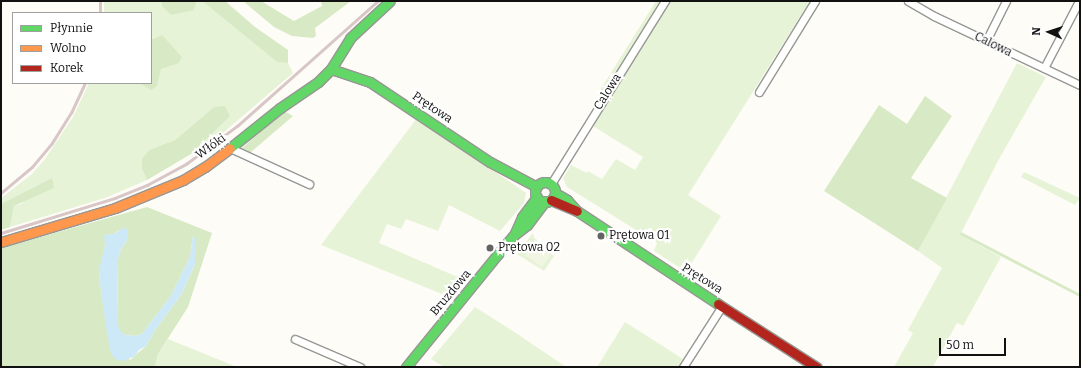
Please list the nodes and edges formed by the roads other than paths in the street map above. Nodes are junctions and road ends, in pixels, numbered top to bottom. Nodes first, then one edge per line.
1 (390, 1) edge
2 (665, 1) edge
3 (815, 1) edge
4 (908, 1) edge
5 (1006, 1) edge
6 (1079, 1) edge
7 (986, 42) junction
8 (1044, 68) junction
9 (331, 69) junction
10 (1080, 85) edge
11 (759, 92) dead end
12 (230, 148) junction
13 (309, 184) dead end
14 (551, 184) junction
15 (537, 187) junction
16 (547, 198) junction
17 (1, 242) edge
18 (722, 306) junction
19 (295, 339) dead end
20 (360, 367) edge
21 (406, 367) edge
22 (683, 367) edge
23 (816, 367) edge

1 - 9 street, Włóki
2 - 14 street, Calowa
3 - 11 street
4 - 7 street, Calowa
5 - 7 street
6 - 8 street
7 - 8 street, Calowa
8 - 10 street, Calowa
9 - 12 street, Włóki
9 - 15 street, Prętowa
12 - 13 street
12 - 17 street, Włóki
14 - 15 street
14 - 16 street
15 - 16 street
16 - 18 street, Prętowa
16 - 21 street, Bruzdowa
18 - 22 street
18 - 23 street, Prętowa
19 - 20 street

